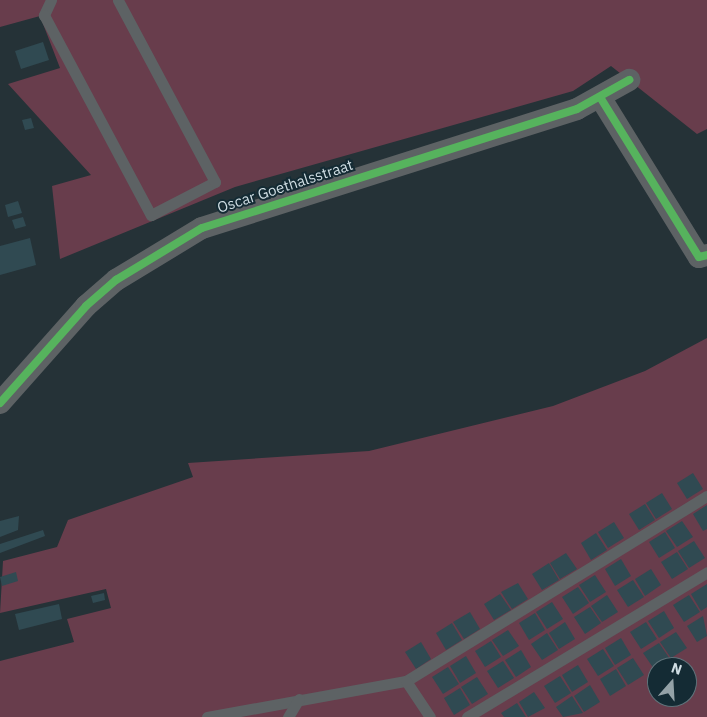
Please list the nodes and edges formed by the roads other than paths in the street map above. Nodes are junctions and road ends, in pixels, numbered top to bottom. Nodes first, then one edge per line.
1 (50, 0) edge
2 (118, 0) edge
3 (629, 80) dead end
4 (600, 98) junction
5 (707, 255) edge
6 (0, 403) edge
7 (707, 496) edge
8 (707, 572) edge
9 (406, 681) junction
10 (299, 699) junction
11 (207, 717) edge
12 (288, 717) edge
13 (430, 717) edge
14 (466, 717) edge

1 - 2 lane
3 - 4 street, Oscar Goethalsstraat
4 - 5 street
4 - 6 street, Oscar Goethalsstraat
7 - 9 lane
8 - 14 lane
9 - 10 lane
9 - 13 lane
10 - 11 lane
10 - 12 lane

